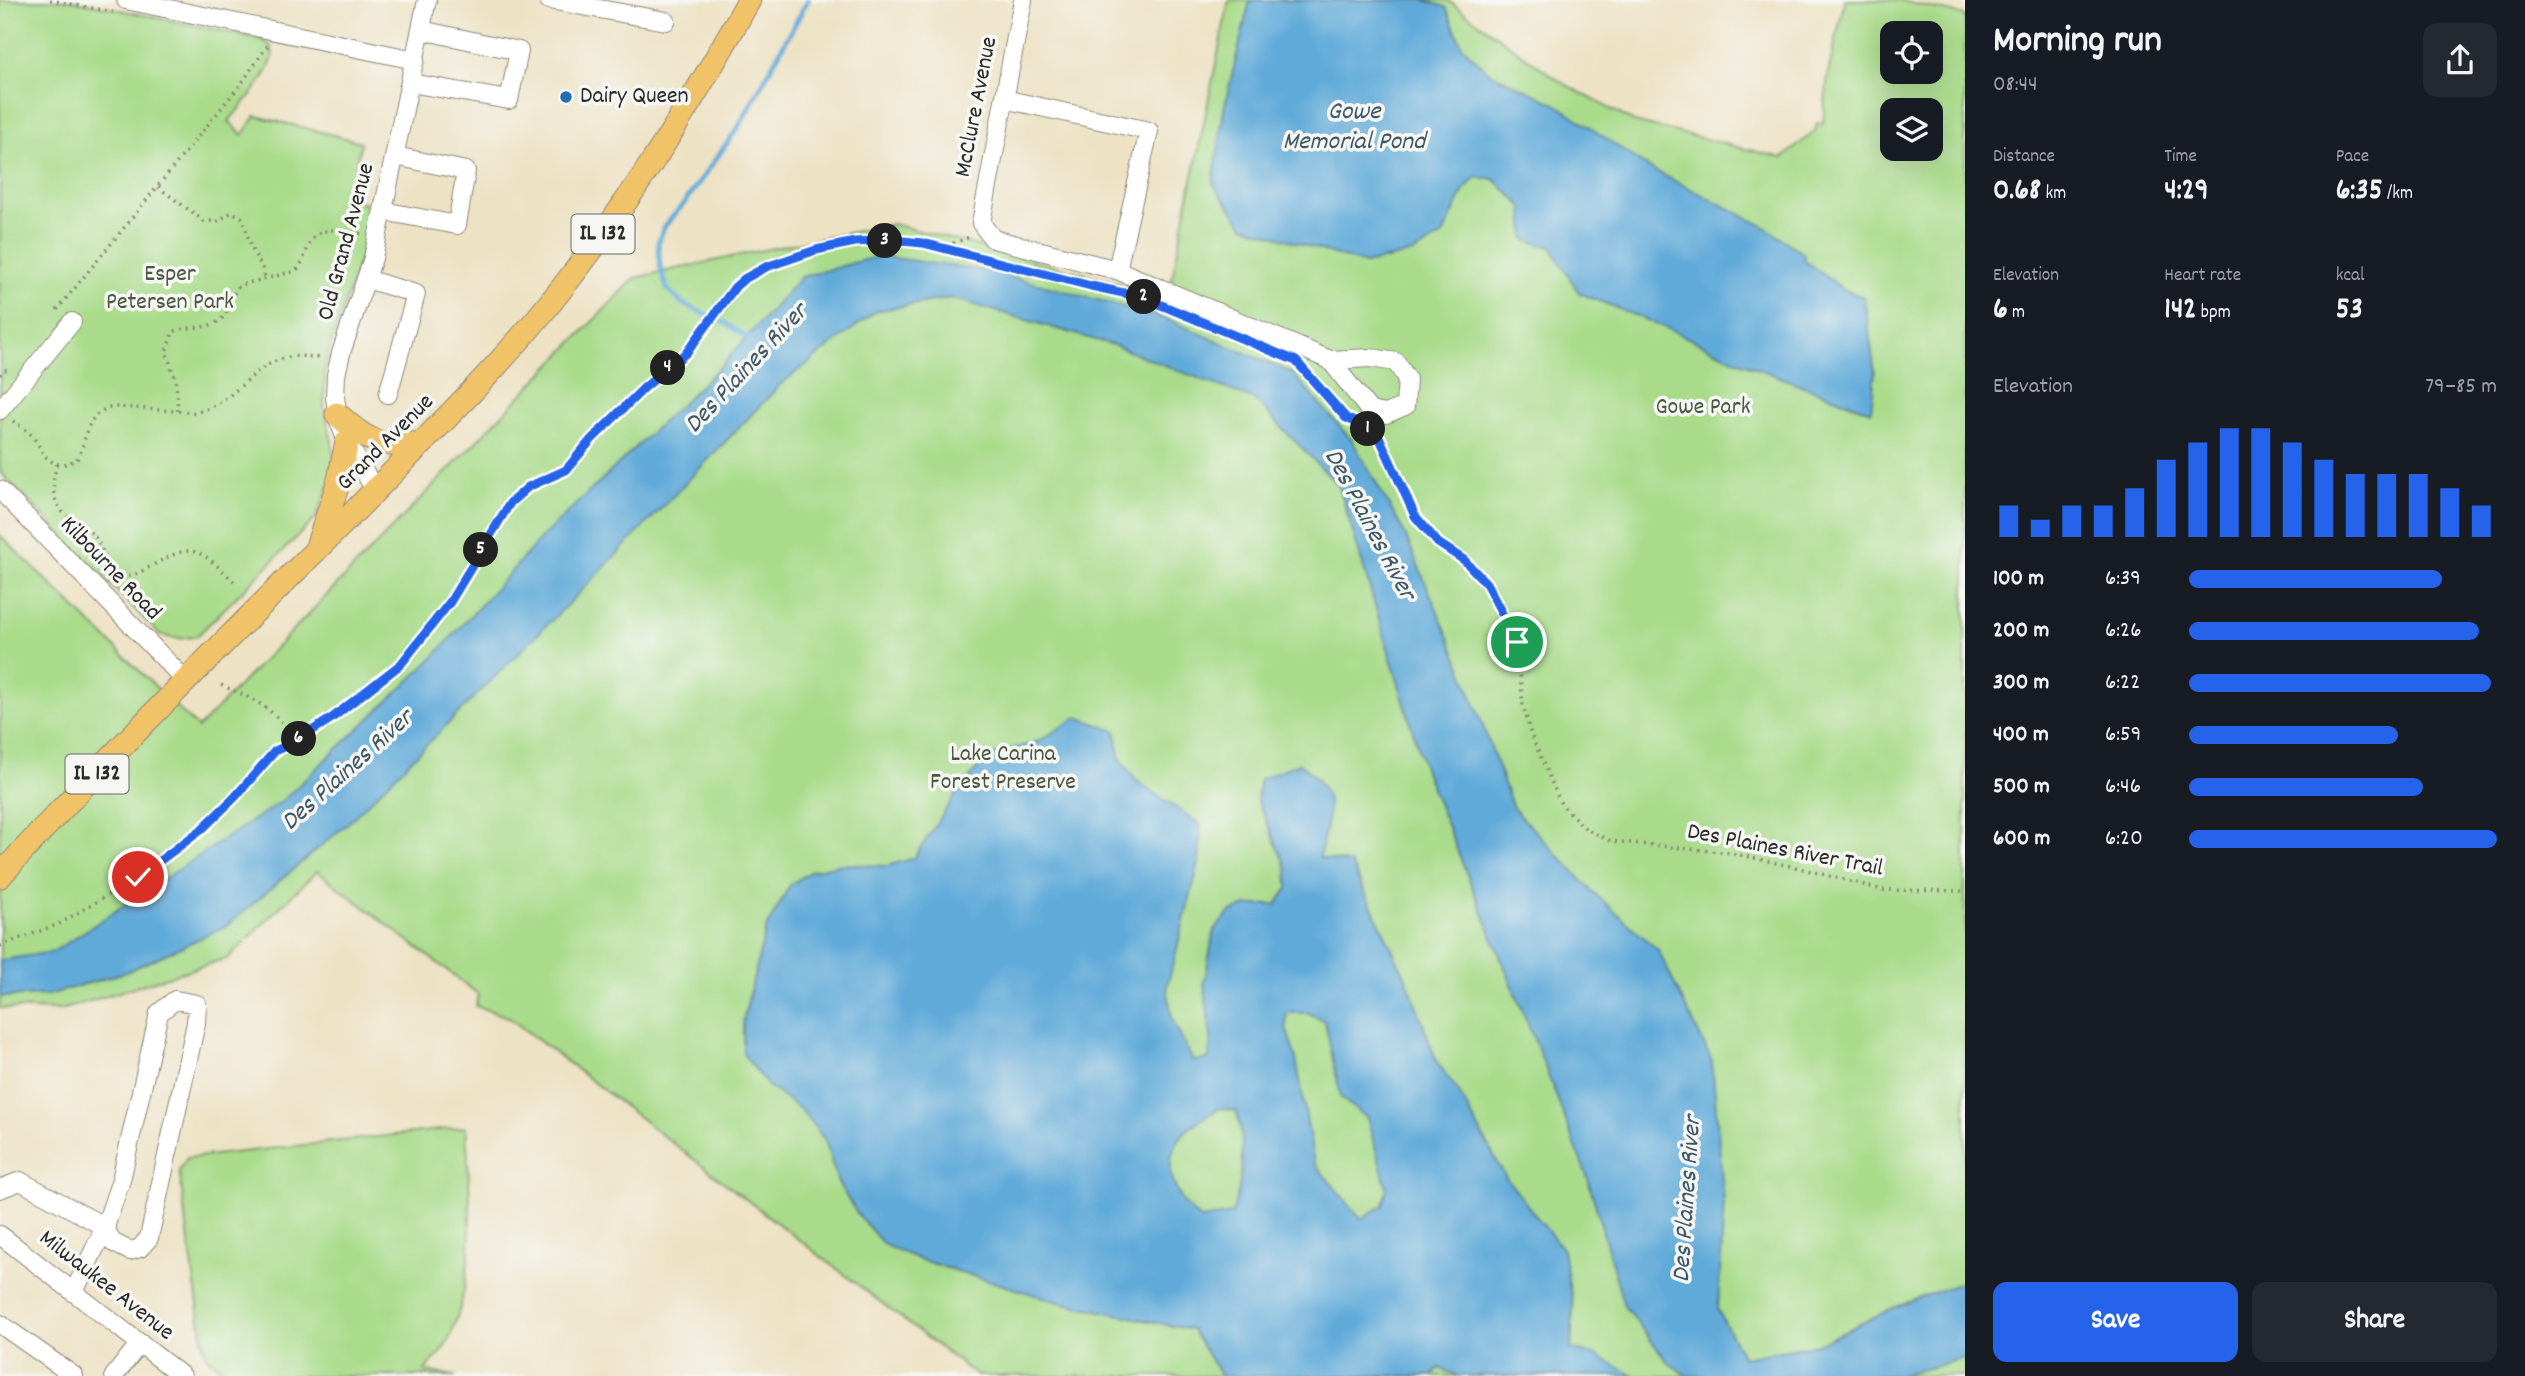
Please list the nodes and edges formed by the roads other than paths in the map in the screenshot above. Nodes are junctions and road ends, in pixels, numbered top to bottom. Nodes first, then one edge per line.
1 (125, 0) edge
2 (427, 0) edge
3 (549, 0) edge
4 (749, 0) edge
5 (1023, 0) edge
6 (666, 21) dead end
7 (421, 30) junction
8 (415, 60) junction
9 (410, 83) junction
10 (1004, 99) junction
11 (395, 156) junction
12 (383, 211) junction
13 (1117, 270) junction
14 (366, 279) junction
15 (72, 322) dead end
16 (1330, 360) dead end
17 (388, 394) dead end
18 (5, 414) edge
19 (337, 414) junction
20 (347, 442) junction
21 (423, 443) junction
22 (375, 490) junction
23 (0, 491) edge
24 (315, 550) junction
25 (186, 681) junction
26 (0, 876) edge
27 (0, 1189) edge
28 (105, 1227) junction
29 (0, 1235) edge
30 (74, 1292) junction
31 (0, 1324) edge
32 (140, 1343) junction
33 (74, 1376) edge
34 (114, 1376) edge
35 (182, 1376) edge

1 - 8 street
2 - 7 street, Old Grand Avenue
3 - 6 street
4 - 21 main road, Grand Avenue / IL 132
5 - 10 street, McClure Avenue
7 - 8 street, Old Grand Avenue
7 - 9 street
8 - 9 street, Old Grand Avenue
9 - 11 street, Old Grand Avenue
10 - 13 street, McClure Avenue
10 - 13 street
11 - 12 street, Old Grand Avenue
11 - 12 street
12 - 14 street, Old Grand Avenue
13 - 16 street
14 - 17 street
14 - 19 street, Old Grand Avenue
15 - 18 street
19 - 20 street, Old Grand Avenue
19 - 21 main road
20 - 22 street, Old Grand Avenue
20 - 24 main road
21 - 22 main road, Grand Avenue / IL 132
22 - 24 main road, Grand Avenue / IL 132
23 - 25 street, Kilbourne Road
24 - 25 main road, Grand Avenue / IL 132
25 - 26 main road, Grand Avenue / IL 132
27 - 28 street
28 - 28 street
28 - 30 street
29 - 30 street, Milwaukee Avenue
30 - 32 street, Milwaukee Avenue
31 - 33 street
32 - 34 street
32 - 35 street, Milwaukee Avenue

